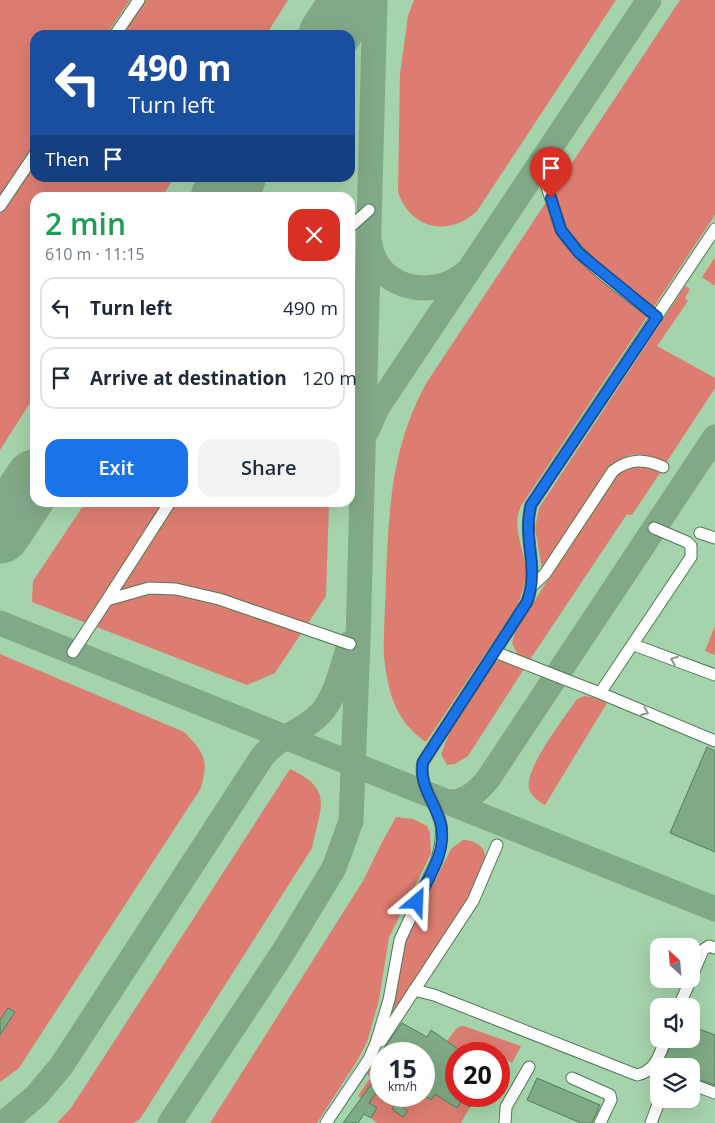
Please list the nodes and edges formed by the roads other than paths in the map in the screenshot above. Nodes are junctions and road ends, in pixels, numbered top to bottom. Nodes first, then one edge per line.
1 (139, 0) edge
2 (118, 30) edge
3 (30, 161) edge
4 (540, 165) dead end
5 (0, 206) edge
6 (369, 210) dead end
7 (355, 223) edge
8 (715, 229) edge
9 (657, 317) junction
10 (663, 467) dead end
11 (167, 507) edge
12 (654, 528) dead end
13 (700, 533) dead end
14 (715, 538) edge
15 (533, 585) junction
16 (107, 600) junction
17 (350, 644) dead end
18 (634, 645) junction
19 (73, 652) dead end
20 (495, 652) junction
21 (715, 675) edge
22 (600, 693) junction
23 (715, 741) edge
24 (497, 845) dead end
25 (715, 948) edge
26 (700, 957) edge
27 (414, 990) junction
28 (662, 1048) edge
29 (369, 1059) junction
30 (529, 1067) dead end
31 (572, 1078) dead end
32 (700, 1087) edge
33 (715, 1093) edge
34 (657, 1108) edge
35 (326, 1123) edge
36 (505, 1123) edge
37 (600, 1123) edge
38 (651, 1123) edge

1 - 2 lane
3 - 5 lane
4 - 9 lane
6 - 7 lane
8 - 9 lane
9 - 15 lane
10 - 15 lane
11 - 16 lane
12 - 18 lane
13 - 14 lane
15 - 20 lane
16 - 17 lane
16 - 19 lane
21 -> 18 lane
18 - 22 lane
20 - 22 lane
20 - 29 lane
22 -> 23 lane
24 - 27 lane
25 - 26 lane
27 - 28 lane
27 - 29 lane
29 - 35 lane
30 - 36 lane
31 - 37 lane
32 - 33 lane
34 - 38 lane

